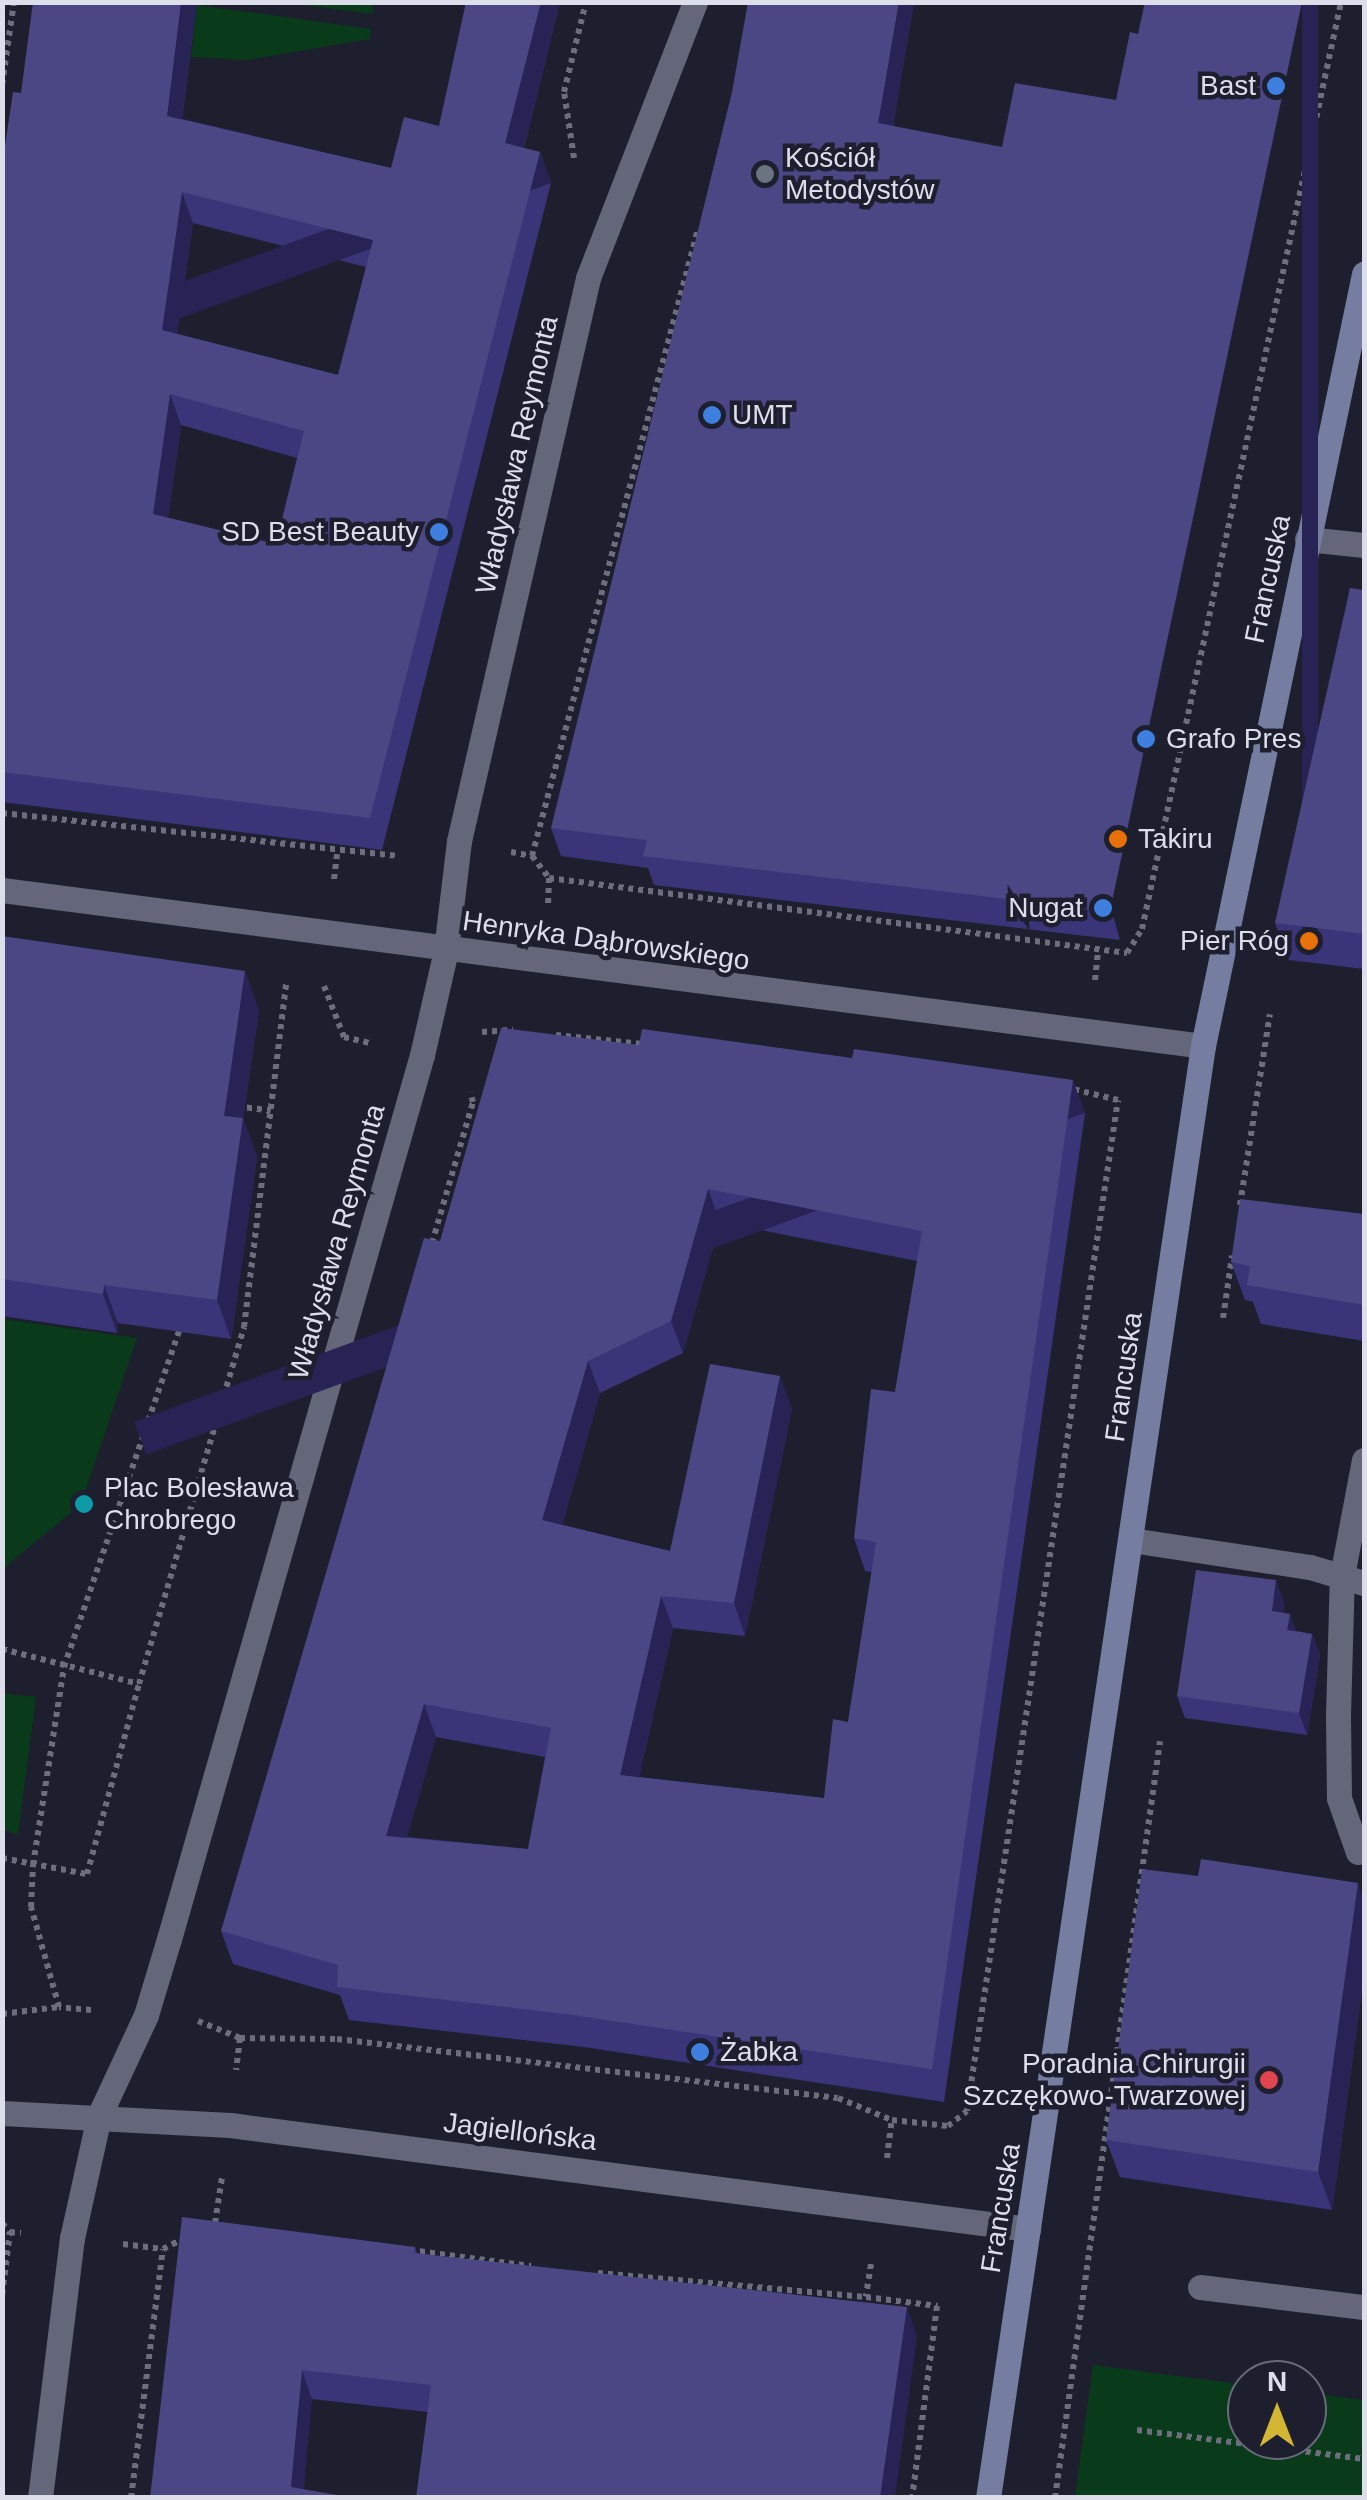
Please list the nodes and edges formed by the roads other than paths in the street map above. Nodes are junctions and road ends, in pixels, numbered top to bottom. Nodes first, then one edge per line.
1 (694, 2) edge
2 (1364, 274) edge
3 (1307, 539) junction
4 (1364, 545) edge
5 (2, 890) edge
6 (446, 950) junction
7 (1203, 1046) junction
8 (1364, 1460) edge
9 (1131, 1540) junction
10 (1353, 1579) edge
11 (1358, 1852) dead end
12 (2, 2113) edge
13 (99, 2116) junction
14 (1028, 2229) junction
15 (1200, 2286) dead end
16 (1364, 2307) edge
17 (40, 2498) edge
18 (988, 2498) edge

1 - 6 street, Władysława Reymonta
2 - 3 street, Francuska
3 - 4 street
3 - 7 street, Francuska
5 - 6 street, Henryka Dąbrowskiego
6 - 7 street, Henryka Dąbrowskiego
6 - 13 street, Władysława Reymonta
7 - 9 street, Francuska
8 - 10 street
9 - 10 street
9 - 14 street, Francuska
10 - 11 street
12 - 13 street, Jagiellońska
13 - 14 street, Jagiellońska
13 - 17 street, Władysława Reymonta
14 - 18 street, Francuska
15 - 16 street

